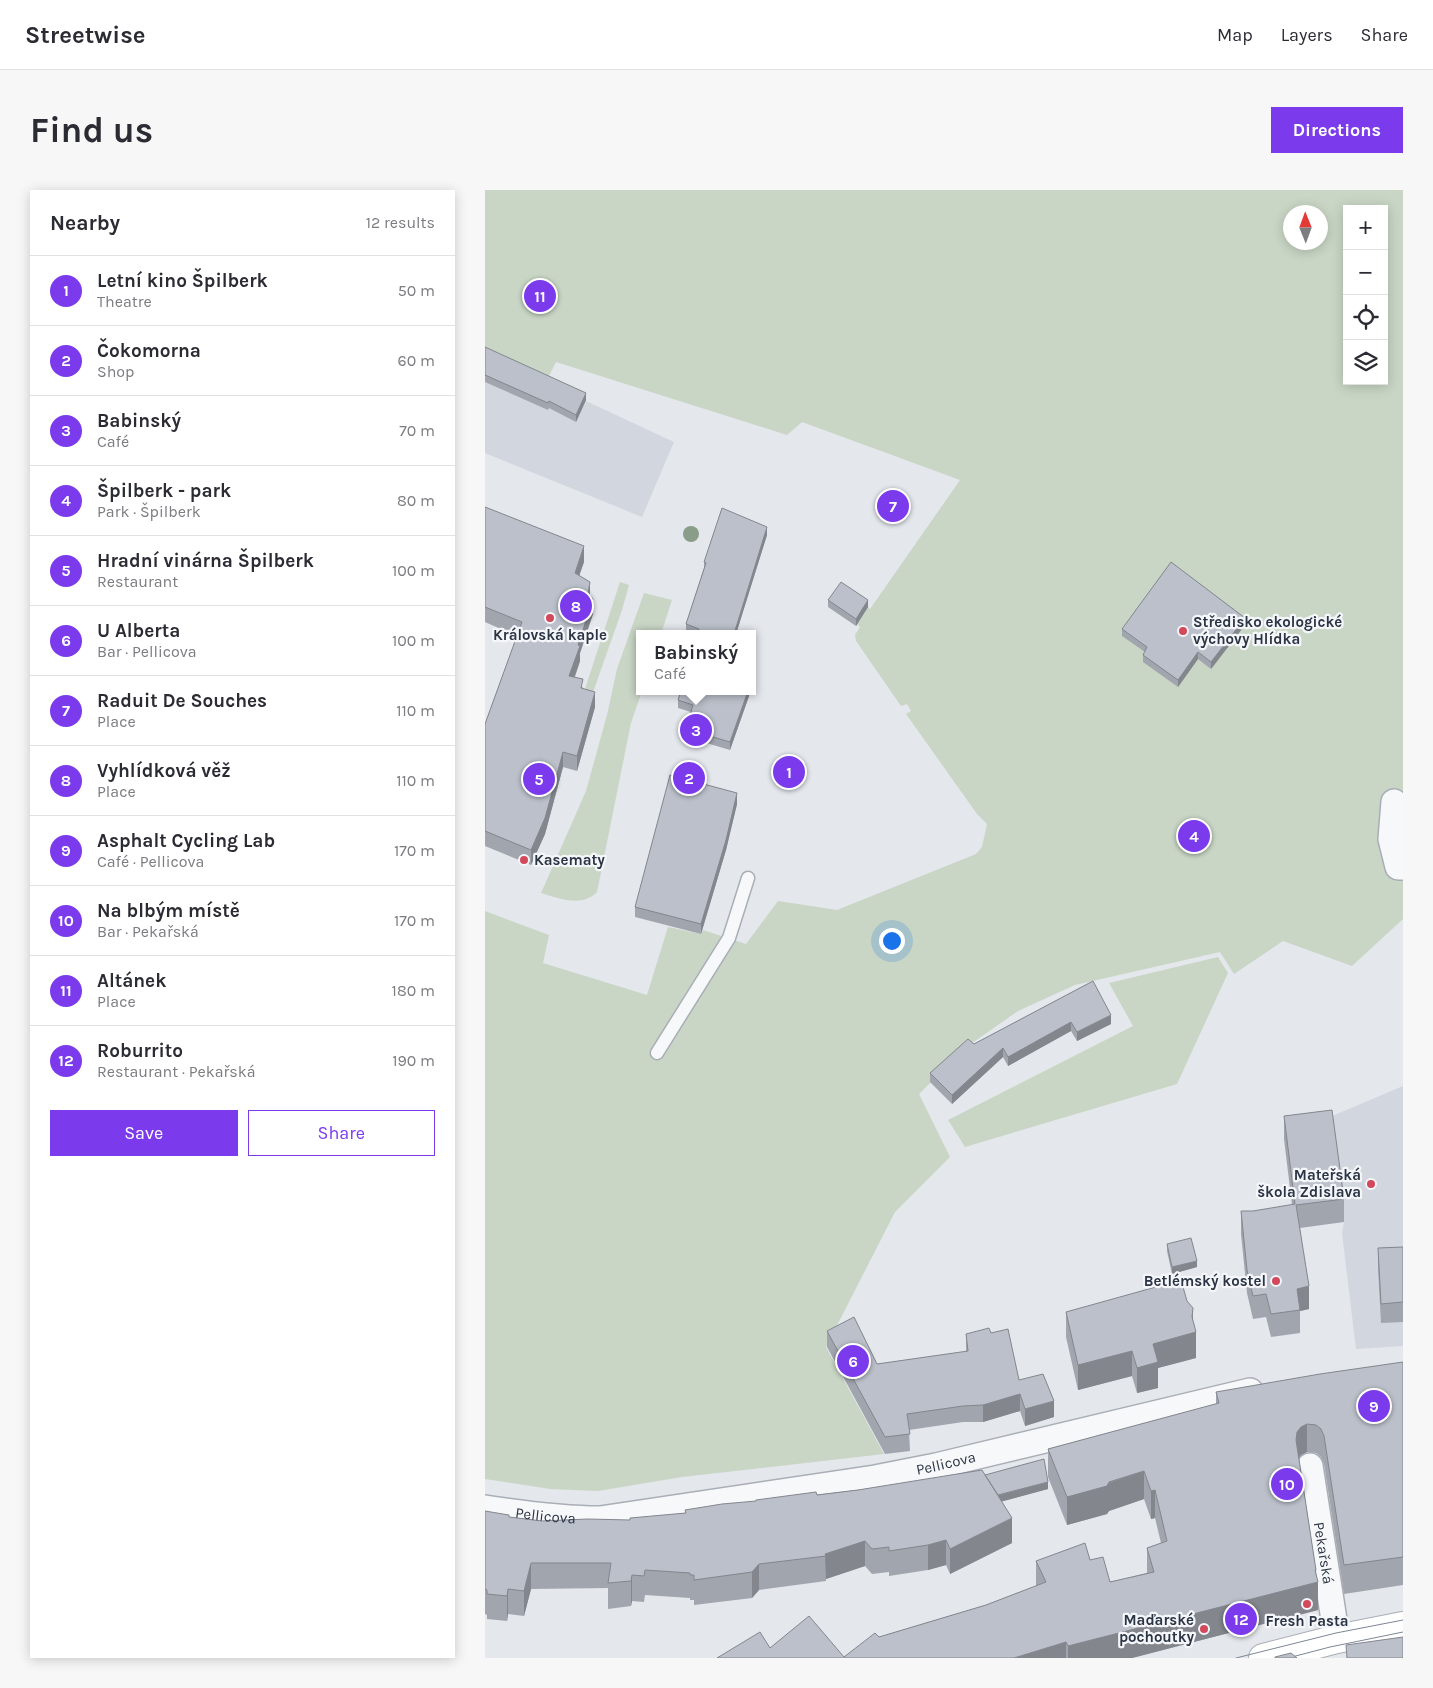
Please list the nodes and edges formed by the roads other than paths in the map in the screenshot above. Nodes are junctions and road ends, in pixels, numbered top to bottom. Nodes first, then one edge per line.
1 (1394, 802) dead end
2 (1400, 867) edge
3 (748, 878) dead end
4 (657, 1053) dead end
5 (1275, 1385) edge
6 (1310, 1466) dead end
7 (485, 1508) edge
8 (1403, 1626) edge
9 (1337, 1639) junction
10 (1263, 1658) edge

1 - 2 street
3 - 4 lane
5 - 7 street, Pellicova
6 - 9 street, Pekařská
8 - 9 street
9 - 10 street

